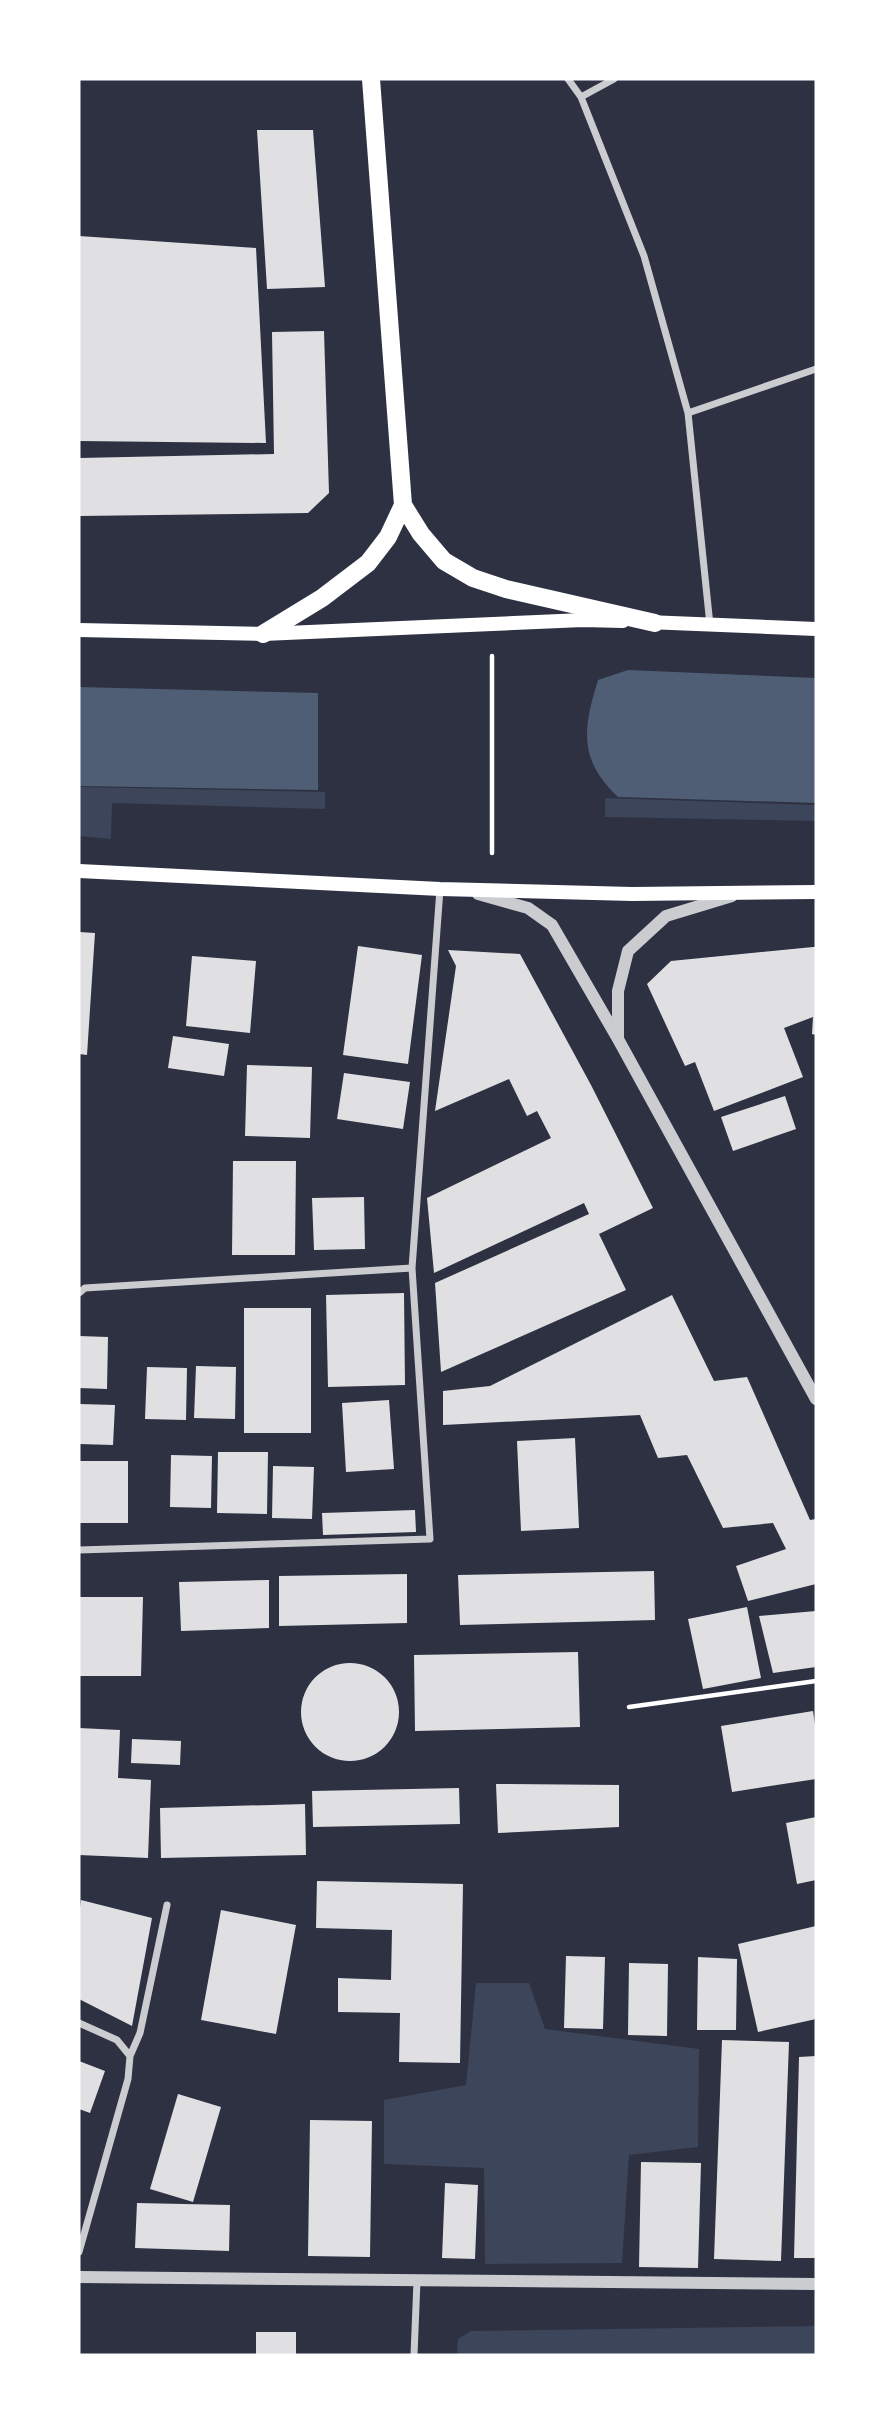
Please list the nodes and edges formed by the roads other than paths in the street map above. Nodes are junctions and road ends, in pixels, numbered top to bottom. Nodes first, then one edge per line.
1 (371, 79) edge
2 (568, 79) edge
3 (614, 79) edge
4 (581, 97) junction
5 (816, 369) edge
6 (688, 413) junction
7 (403, 505) junction
8 (655, 623) junction
9 (710, 625) junction
10 (816, 629) edge
11 (79, 631) edge
12 (263, 634) junction
13 (79, 871) edge
14 (440, 889) junction
15 (816, 892) edge
16 (739, 893) junction
17 (618, 1039) junction
18 (412, 1268) junction
19 (79, 1293) edge
20 (816, 1399) edge
21 (79, 1550) edge
22 (167, 1905) dead end
23 (79, 2022) edge
24 (130, 2056) junction
25 (79, 2252) edge
26 (79, 2277) edge
27 (417, 2280) junction
28 (816, 2284) edge
29 (414, 2355) edge

1 - 7 main road
2 - 4 street
3 - 4 street
4 - 6 street
5 - 6 street
6 - 9 street
7 - 8 main road
7 - 12 main road
8 - 9 main road
8 - 12 main road
9 - 10 main road
11 - 12 main road
13 - 14 main road
14 - 16 main road
14 - 17 street
14 - 18 street
15 - 16 main road
16 - 17 street
17 - 20 street
18 - 19 street
18 - 21 street
22 - 24 street
23 - 24 street
24 - 25 street
26 - 27 street
27 - 28 street
27 - 29 street

